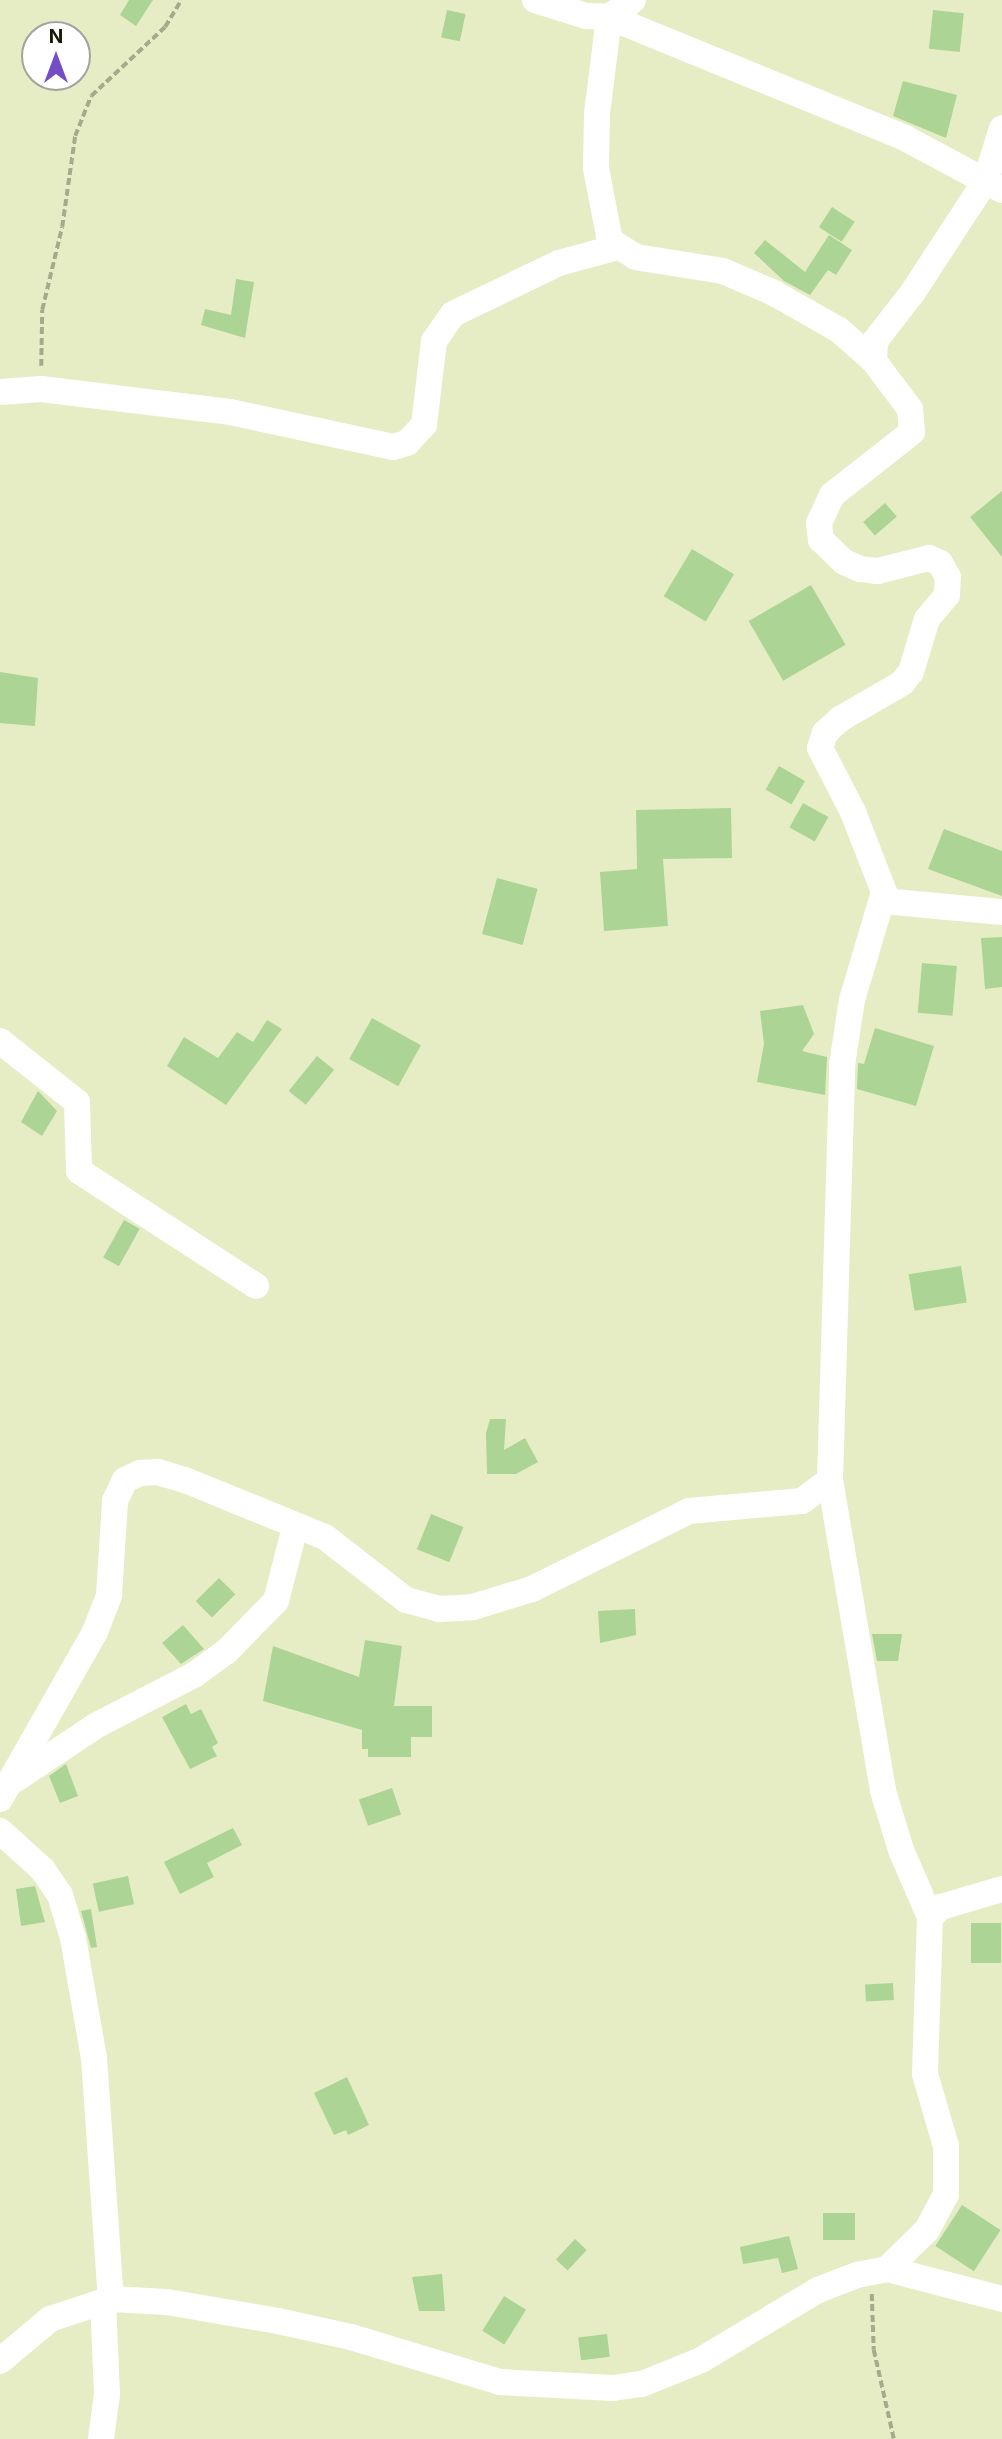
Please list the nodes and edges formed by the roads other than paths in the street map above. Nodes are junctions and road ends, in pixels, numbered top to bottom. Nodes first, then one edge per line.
1 (535, 0) edge
2 (633, 0) edge
3 (609, 17) junction
4 (1002, 128) edge
5 (994, 185) edge
6 (614, 248) junction
7 (874, 361) junction
8 (0, 392) edge
9 (883, 901) junction
10 (1002, 912) edge
11 (0, 1041) edge
12 (256, 1286) dead end
13 (830, 1480) junction
14 (295, 1527) junction
15 (6, 1791) edge
16 (0, 1831) edge
17 (1002, 1889) edge
18 (930, 1917) junction
19 (881, 2270) junction
20 (1002, 2299) edge
21 (107, 2300) junction
22 (0, 2361) edge
23 (101, 2439) edge

1 - 3 street
2 - 3 street
3 - 5 street
3 - 6 street
4 - 5 street
5 - 7 street
6 - 7 street
6 - 8 street
7 - 9 street
9 - 10 street
9 - 13 street
11 - 12 street
13 - 14 street
13 - 18 street
14 - 15 street
14 - 15 street
16 - 21 street
17 - 18 street
18 - 19 street
19 - 20 street
19 - 21 street
21 - 22 street
21 - 23 street

